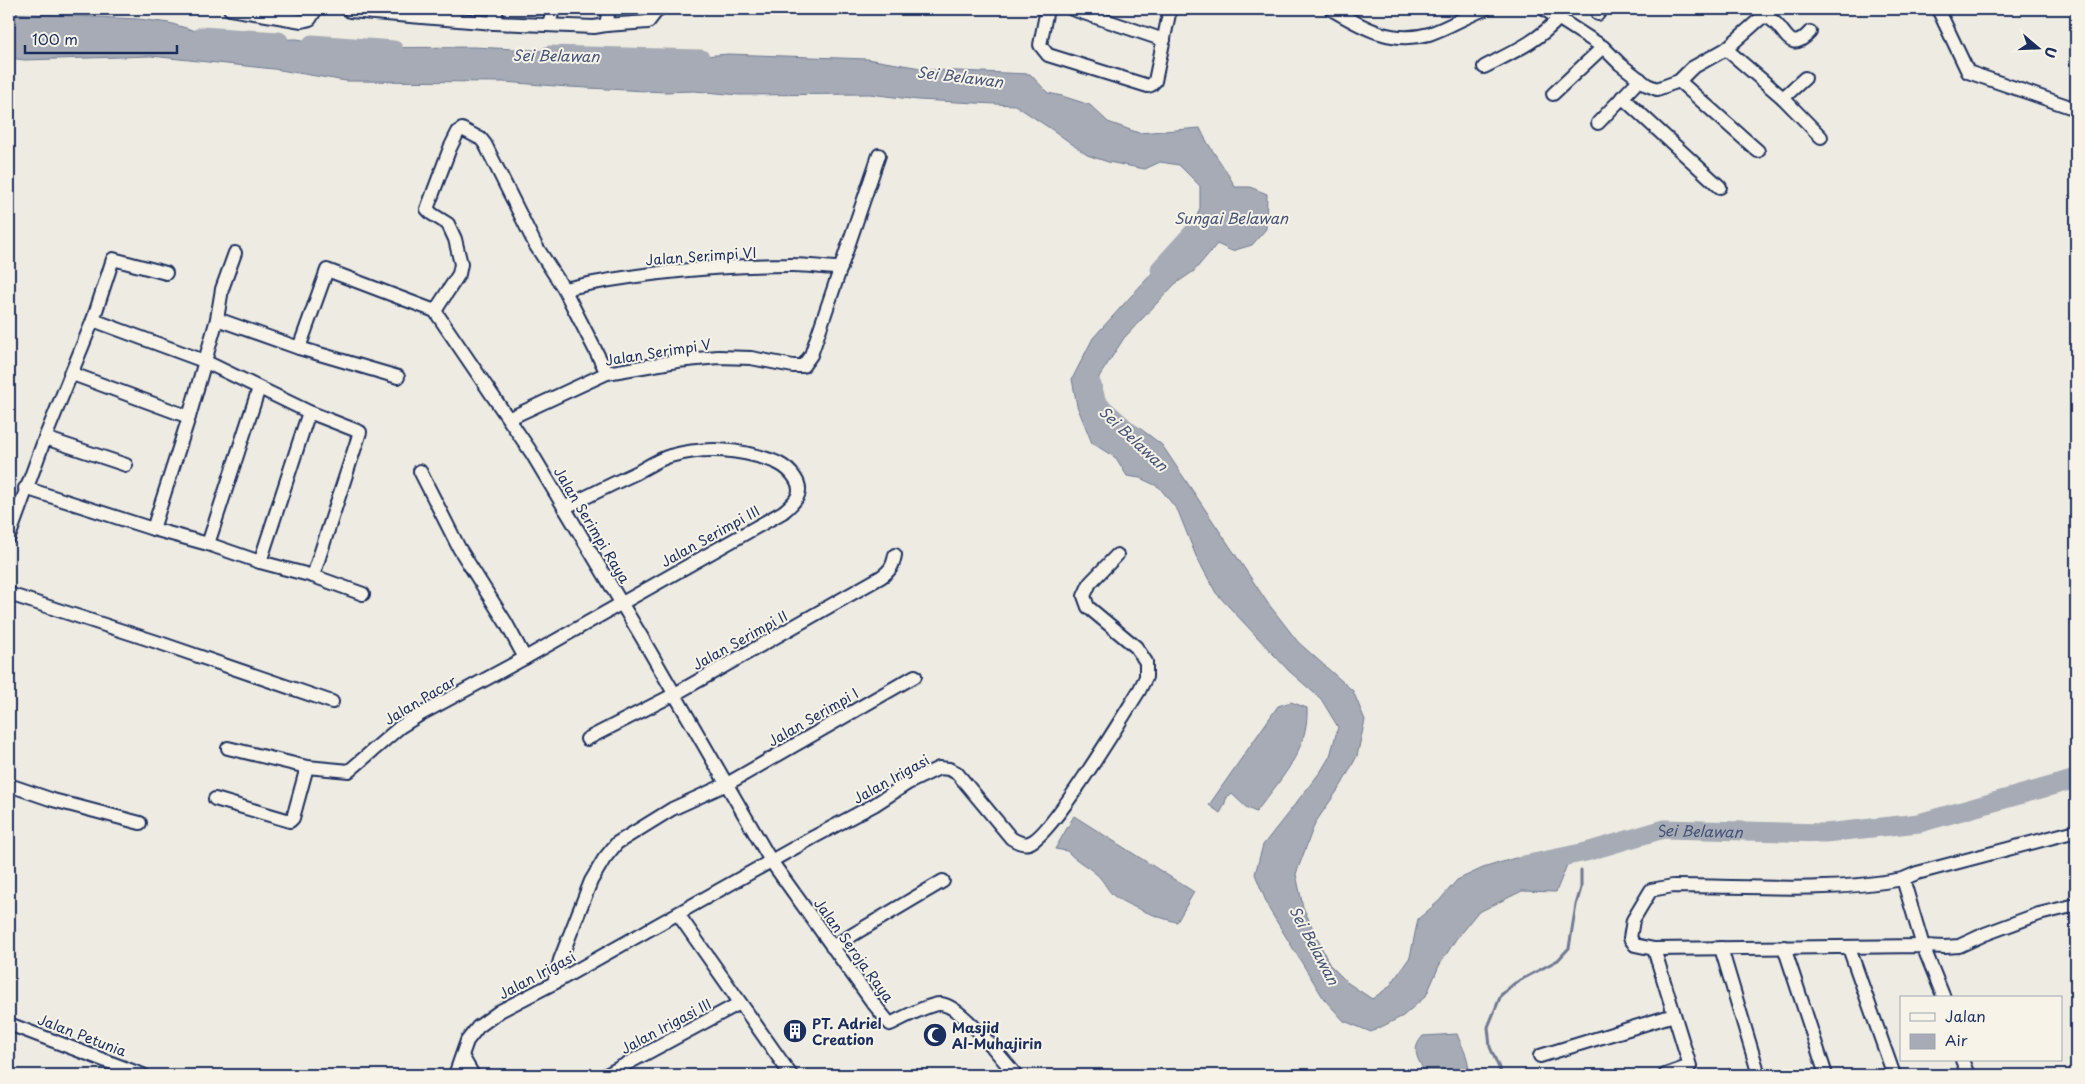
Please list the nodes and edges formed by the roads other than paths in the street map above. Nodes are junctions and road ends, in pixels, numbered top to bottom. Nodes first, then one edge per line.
1 (230, 9) edge
2 (316, 9) edge
3 (497, 9) edge
4 (553, 9) edge
5 (610, 9) edge
6 (658, 9) edge
7 (1047, 9) edge
8 (1072, 9) edge
9 (1170, 9) edge
10 (1331, 9) edge
11 (1485, 9) edge
12 (1544, 9) edge
13 (1938, 9) edge
14 (350, 11) dead end
15 (379, 11) edge
16 (262, 12) edge
17 (442, 13) edge
18 (1559, 18) junction
19 (494, 23) junction
20 (549, 24) junction
21 (606, 25) junction
22 (1810, 32) dead end
23 (1164, 40) junction
24 (1603, 47) junction
25 (1726, 49) junction
26 (1484, 67) dead end
27 (1805, 78) dead end
28 (1640, 79) junction
29 (1679, 81) junction
30 (1553, 94) dead end
31 (1622, 97) junction
32 (1783, 98) junction
33 (2076, 109) edge
34 (1598, 123) dead end
35 (1821, 137) dead end
36 (1758, 151) dead end
37 (879, 155) dead end
38 (1720, 187) dead end
39 (235, 253) dead end
40 (841, 268) junction
41 (166, 273) dead end
42 (564, 289) junction
43 (435, 312) junction
44 (217, 319) junction
45 (93, 320) junction
46 (299, 348) junction
47 (204, 361) junction
48 (70, 372) junction
49 (607, 373) junction
50 (398, 377) dead end
51 (259, 388) junction
52 (309, 412) junction
53 (189, 417) junction
54 (510, 418) junction
55 (45, 438) junction
56 (126, 465) dead end
57 (420, 471) dead end
58 (25, 488) junction
59 (564, 508) junction
60 (153, 529) junction
61 (9, 537) edge
62 (208, 544) junction
63 (895, 555) dead end
64 (1118, 555) dead end
65 (260, 562) junction
66 (312, 576) junction
67 (9, 594) edge
68 (363, 594) dead end
69 (622, 604) junction
70 (524, 658) junction
71 (915, 676) dead end
72 (675, 694) junction
73 (332, 702) dead end
74 (587, 739) dead end
75 (228, 748) dead end
76 (307, 766) junction
77 (727, 784) junction
78 (9, 785) edge
79 (215, 798) dead end
80 (140, 823) dead end
81 (2076, 831) edge
82 (771, 861) junction
83 (1903, 879) junction
84 (943, 881) dead end
85 (2076, 905) edge
86 (678, 914) junction
87 (1923, 946) junction
88 (832, 947) junction
89 (1784, 947) junction
90 (1721, 948) junction
91 (1849, 948) junction
92 (1654, 949) junction
93 (554, 983) junction
94 (1943, 996) edge
95 (740, 1003) junction
96 (1674, 1015) junction
97 (9, 1024) edge
98 (462, 1056) junction
99 (1540, 1056) dead end
100 (1963, 1062) edge
101 (1694, 1071) edge
102 (143, 1075) edge
103 (455, 1075) edge
104 (473, 1075) edge
105 (606, 1075) edge
106 (791, 1075) edge
107 (1016, 1075) edge
108 (1665, 1075) edge
109 (1758, 1075) edge
110 (1826, 1075) edge
111 (1894, 1075) edge
112 (1968, 1075) edge

1 - 16 street
2 - 16 street
3 - 19 street
4 - 20 street
5 - 21 street
6 - 21 street
7 - 23 street
8 - 23 street
9 - 23 street
10 - 11 street
12 - 18 street
13 - 33 street
14 - 15 street
15 - 17 street
17 - 19 street
18 - 24 street
18 - 26 street
19 - 20 street
20 - 21 street
22 - 25 street
24 - 28 street
24 - 30 street
25 - 29 street
25 - 32 street
27 - 32 street
28 - 29 street
28 - 31 street
29 - 36 street
31 - 34 street
31 - 38 street
32 - 35 street
37 - 40 street
39 - 44 street
40 - 42 street, Jalan Serimpi VI
40 - 49 street, Jalan Serimpi V
41 - 45 street
42 - 43 street
42 - 49 street
43 - 46 street
43 - 54 street, Jalan Serimpi Raya
44 - 46 street
44 - 47 street
45 - 47 street
45 - 48 street
46 - 50 street
47 - 51 street
47 - 53 street
48 - 53 street
48 - 55 street
49 - 54 street, Jalan Serimpi V
51 - 52 street
51 - 62 street
52 - 65 street
52 - 66 street
53 - 60 street
54 - 59 street, Jalan Serimpi Raya
55 - 56 street
55 - 58 street
57 - 70 street
58 - 60 street
58 - 61 street
59 - 69 street, Jalan Serimpi Raya
59 - 69 street, Jalan Serimpi III
60 - 62 street
62 - 65 street
63 - 72 street, Jalan Serimpi II
64 - 82 street, Jalan Irigasi
65 - 66 street
66 - 68 street
67 - 73 street
69 - 70 street, Jalan Pacar
69 - 72 street, Jalan Serimpi Raya
70 - 76 street, Jalan Pacar
71 - 77 street, Jalan Serimpi I
72 - 74 street, Jalan Serimpi II
72 - 77 street, Jalan Serimpi Raya
75 - 76 street, Jalan Pacar
76 - 79 street
77 - 82 street, Jalan Serimpi Raya
77 - 93 street, Jalan Serimpi I
78 - 80 street
81 - 83 street
82 - 86 street, Jalan Irigasi
82 - 88 street, Jalan Seroja Raya
83 - 87 street
83 - 92 street
84 - 88 street
85 - 87 street
86 - 93 street, Jalan Irigasi
86 - 95 street
87 - 91 street
87 - 94 street
88 - 107 street, Jalan Seroja Raya
89 - 90 street
89 - 91 street
89 - 110 street
90 - 92 street
90 - 109 street
91 - 111 street
92 - 96 street
93 - 98 street, Jalan Irigasi
95 - 105 street, Jalan Irigasi III
95 - 106 street
96 - 99 street
96 - 101 street
97 - 102 street, Jalan Petunia
98 - 103 street, Jalan Irigasi
98 - 104 street
100 - 112 street
101 - 108 street

